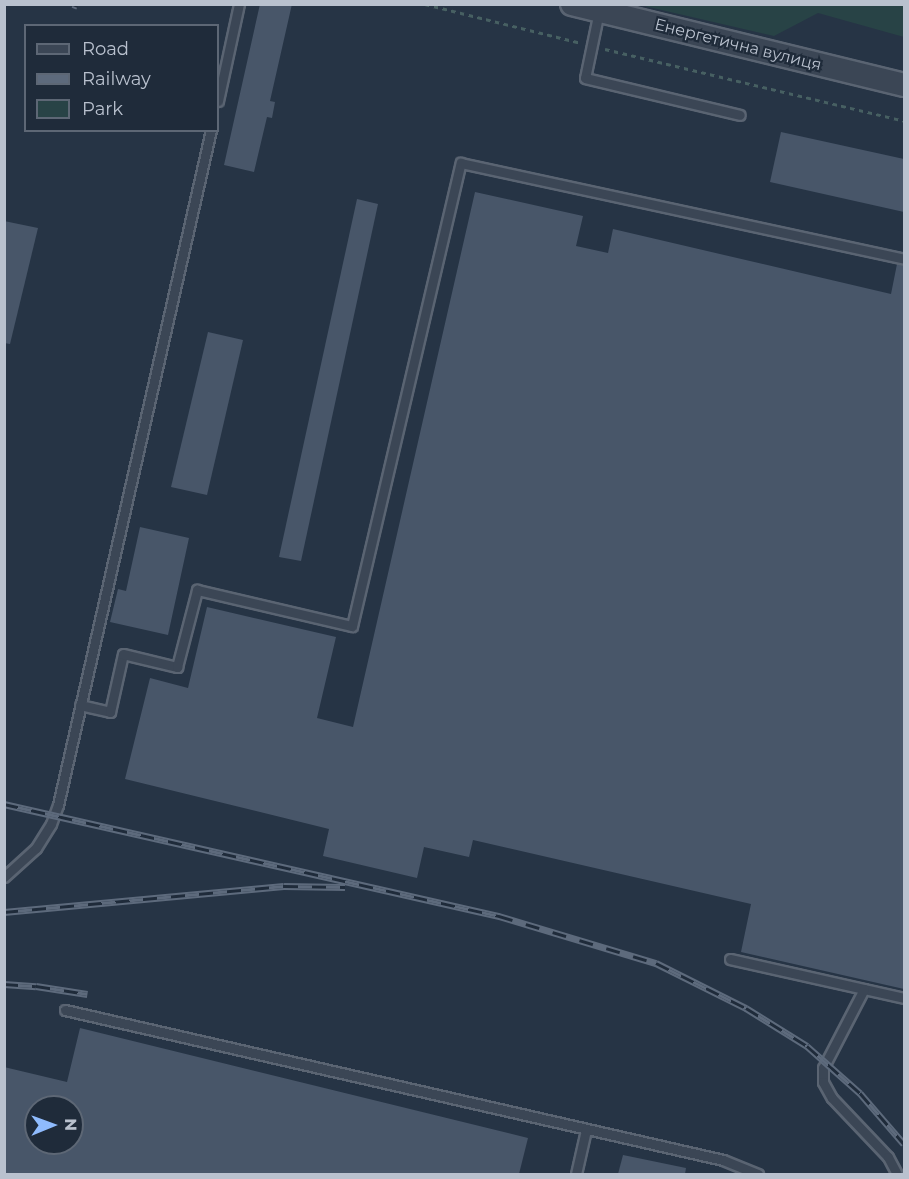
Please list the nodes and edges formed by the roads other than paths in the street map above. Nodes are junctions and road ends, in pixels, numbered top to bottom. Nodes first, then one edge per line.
1 (239, 4) edge
2 (572, 4) edge
3 (599, 11) junction
4 (904, 85) edge
5 (219, 96) edge
6 (740, 115) dead end
7 (211, 132) edge
8 (904, 259) edge
9 (80, 705) junction
10 (4, 877) edge
11 (730, 959) dead end
12 (864, 989) junction
13 (904, 998) edge
14 (65, 1010) dead end
15 (586, 1130) junction
16 (576, 1174) edge
17 (758, 1174) edge
18 (897, 1174) edge

1 - 5 lane
2 - 3 street, Енергетична вулиця
3 - 4 street, Енергетична вулиця
3 - 6 lane
7 - 9 lane
8 - 9 lane
9 - 10 lane
11 - 12 lane
12 - 13 lane
12 - 18 lane
14 - 15 lane
15 - 16 lane
15 - 17 lane

